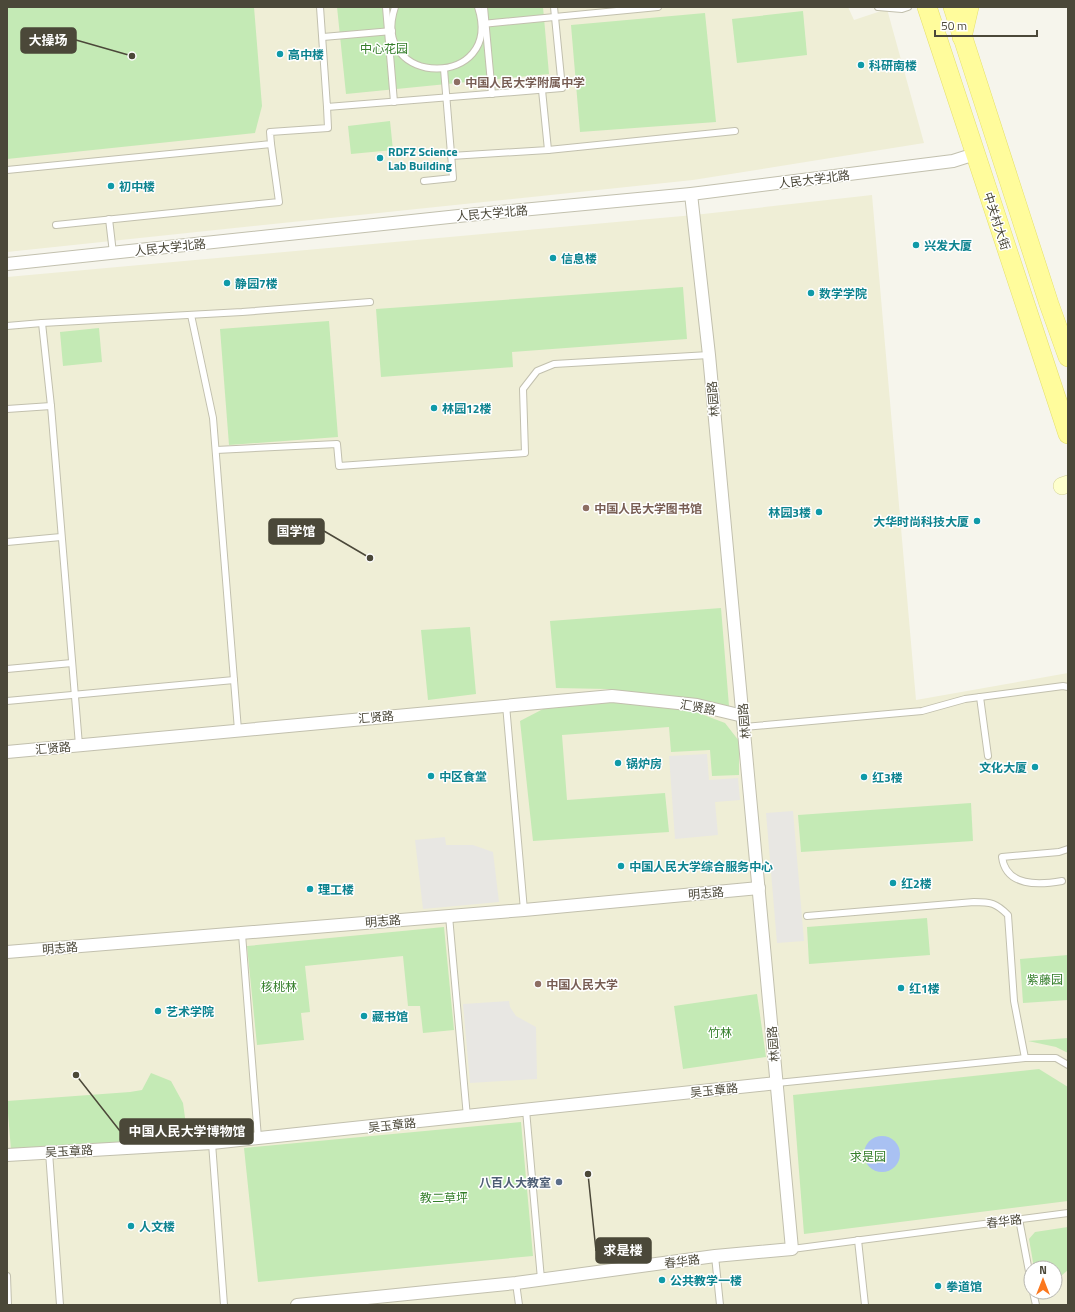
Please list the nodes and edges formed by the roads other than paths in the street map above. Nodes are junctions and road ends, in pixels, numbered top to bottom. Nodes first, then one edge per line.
1 (320, 7) edge
2 (386, 7) edge
3 (395, 7) edge
4 (478, 7) edge
5 (484, 7) edge
6 (554, 7) edge
7 (658, 7) edge
8 (878, 7) edge
9 (908, 7) edge
10 (927, 7) edge
11 (953, 7) edge
12 (969, 7) edge
13 (555, 17) junction
14 (484, 23) junction
15 (390, 31) junction
16 (962, 36) junction
17 (322, 37) junction
18 (444, 69) junction
19 (542, 90) junction
20 (492, 94) junction
21 (446, 98) junction
22 (394, 102) junction
23 (326, 107) junction
24 (735, 131) dead end
25 (271, 144) junction
26 (548, 150) junction
27 (975, 154) junction
28 (451, 156) junction
29 (7, 170) edge
30 (424, 181) dead end
31 (691, 194) junction
32 (109, 219) junction
33 (56, 225) dead end
34 (113, 253) junction
35 (7, 264) edge
36 (370, 302) dead end
37 (191, 315) junction
38 (42, 323) junction
39 (7, 326) edge
40 (709, 355) junction
41 (1068, 357) edge
42 (51, 406) junction
43 (7, 409) edge
44 (1068, 434) edge
45 (216, 450) junction
46 (61, 537) junction
47 (7, 542) edge
48 (72, 663) junction
49 (7, 669) edge
50 (234, 680) junction
51 (1068, 687) edge
52 (74, 694) junction
53 (980, 697) junction
54 (7, 701) edge
55 (506, 705) junction
56 (744, 721) junction
57 (238, 730) junction
58 (79, 745) junction
59 (7, 752) edge
60 (988, 756) dead end
61 (1068, 849) edge
62 (1062, 881) dead end
63 (759, 888) junction
64 (524, 910) junction
65 (448, 916) junction
66 (807, 916) dead end
67 (242, 934) junction
68 (7, 952) edge
69 (1026, 1058) junction
70 (1068, 1066) edge
71 (777, 1083) junction
72 (526, 1110) junction
73 (467, 1117) junction
74 (258, 1138) junction
75 (212, 1143) junction
76 (49, 1152) junction
77 (7, 1155) edge
78 (1068, 1213) edge
79 (1019, 1219) junction
80 (858, 1240) junction
81 (792, 1249) junction
82 (715, 1256) junction
83 (1027, 1260) edge
84 (7, 1276) edge
85 (541, 1279) junction
86 (516, 1283) junction
87 (8, 1305) edge
88 (60, 1305) edge
89 (224, 1305) edge
90 (297, 1305) edge
91 (518, 1305) edge
92 (720, 1305) edge
93 (865, 1305) edge

1 - 17 lane
2 - 15 lane
3 - 15 lane
4 - 14 lane
5 - 14 lane
6 - 13 lane
7 - 13 lane
8 - 9 lane
10 - 27 main road, 中关村大街
11 - 16 main road, 中关村大街
12 - 16 main road
13 - 14 lane
13 - 19 lane
14 - 18 lane
14 - 20 lane
15 - 17 lane
15 - 18 lane
15 - 22 lane
16 - 41 main road, 中关村大街
17 - 23 lane
18 - 21 lane
19 - 20 lane
19 - 26 lane
20 - 21 lane
21 - 22 lane
21 - 28 lane
22 - 23 lane
23 - 25 lane
24 - 26 lane
25 - 29 lane
25 - 32 lane
26 - 28 lane
27 - 31 street, 人民大学北路
27 - 44 main road, 中关村大街
28 - 30 lane
31 - 34 street, 人民大学北路
31 - 40 street, 林园路
32 - 33 lane
32 - 34 lane
34 - 35 street, 人民大学北路
36 - 37 lane
37 - 38 lane
37 - 45 lane
38 - 39 lane
38 - 42 lane
40 - 45 lane
40 - 56 street, 林园路
42 - 43 lane
42 - 46 lane
45 - 50 lane
46 - 47 lane
46 - 48 lane
48 - 49 lane
48 - 52 lane
50 - 52 lane
50 - 57 lane
51 - 53 lane
52 - 54 lane
52 - 58 lane
53 - 56 lane
53 - 60 lane
55 - 56 street, 汇贤路
55 - 57 street, 汇贤路
55 - 64 lane
56 - 63 street, 林园路
57 - 58 street, 汇贤路
58 - 59 street, 汇贤路
61 - 62 lane
63 - 64 street, 明志路
63 - 71 street, 林园路
64 - 65 street, 明志路
65 - 67 street, 明志路
65 - 73 lane
66 - 69 lane
67 - 68 street, 明志路
67 - 74 lane
69 - 70 lane
69 - 71 lane
71 - 72 street, 吴玉章路
71 - 81 street, 林园路
72 - 73 street, 吴玉章路
72 - 85 lane
73 - 74 street, 吴玉章路
74 - 75 street, 吴玉章路
75 - 76 street, 吴玉章路
75 - 89 lane
76 - 77 street, 吴玉章路
76 - 88 lane
78 - 79 lane, 春华路
79 - 80 lane, 春华路
79 - 83 lane
80 - 81 lane, 春华路
80 - 93 lane
81 - 82 street, 春华路
82 - 85 street, 春华路
82 - 92 lane
84 - 87 lane
85 - 86 street, 春华路
86 - 90 street, 春华路
86 - 91 lane

